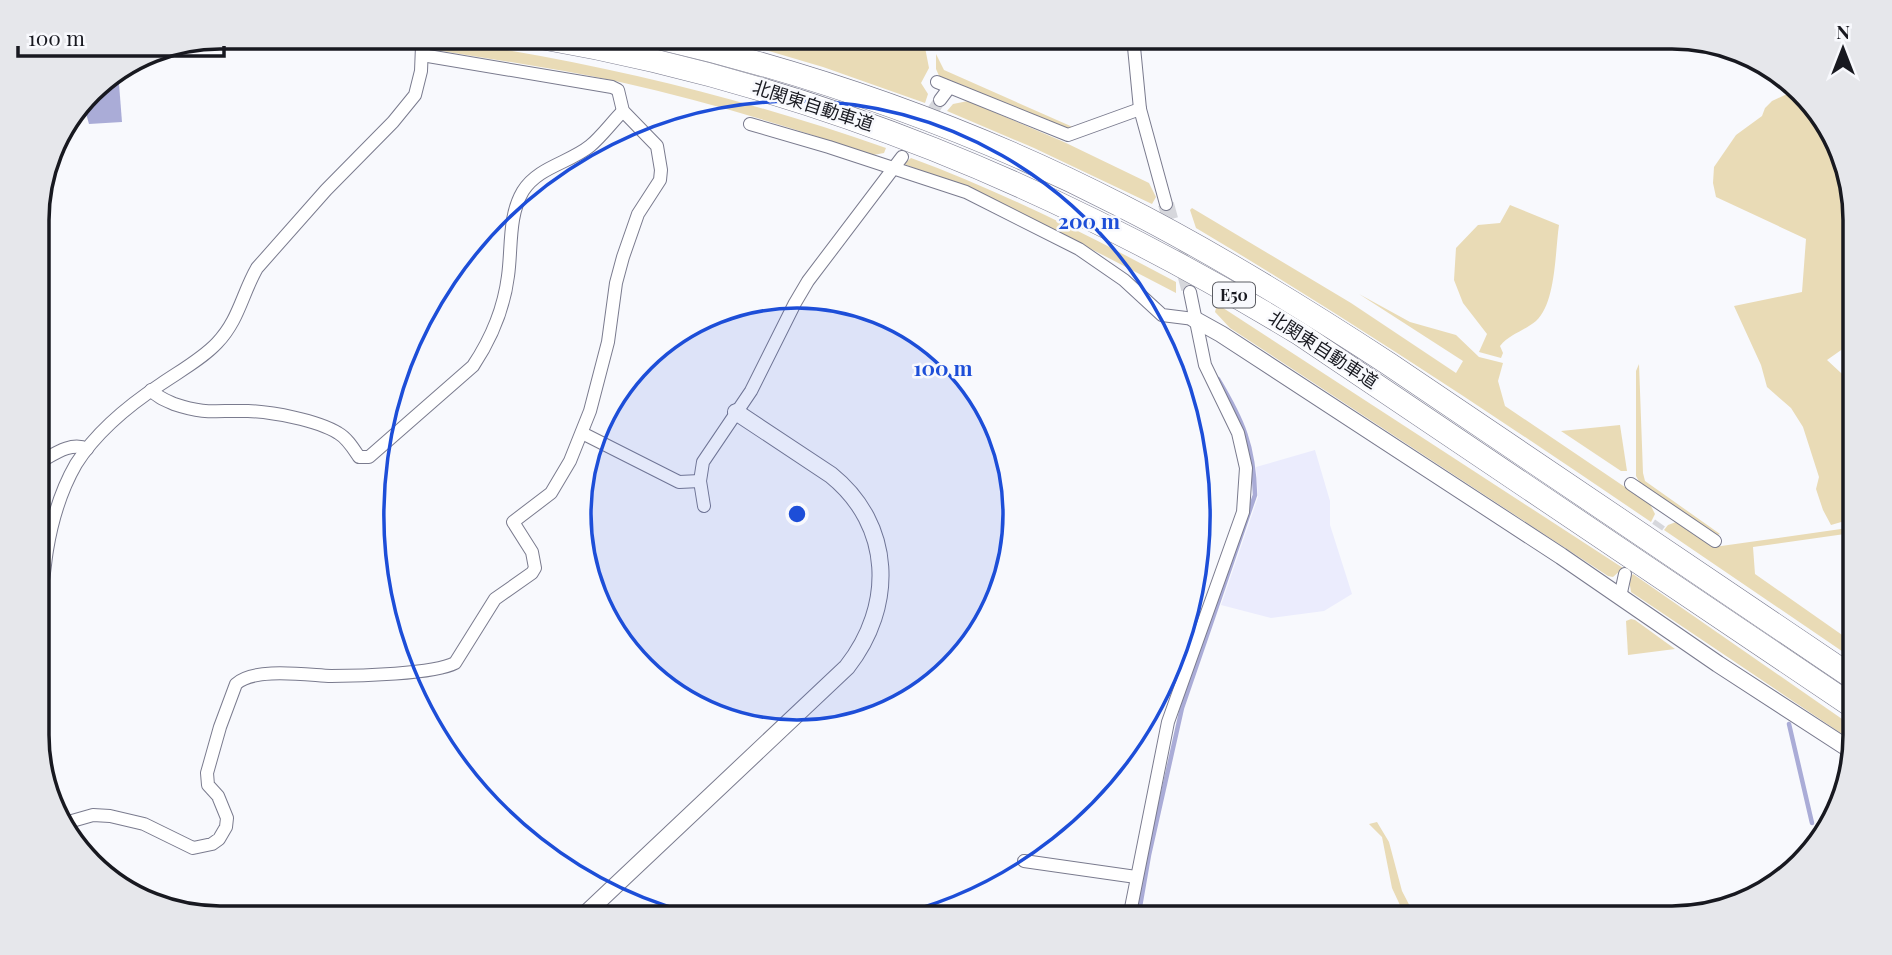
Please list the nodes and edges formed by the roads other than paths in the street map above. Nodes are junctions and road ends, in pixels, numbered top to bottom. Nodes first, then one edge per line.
1 (594, 49) edge
2 (701, 49) edge
3 (1134, 49) edge
4 (940, 100) tunnel mouth
5 (1140, 108) junction
6 (623, 111) junction
7 (750, 124) dead end
8 (902, 157) tunnel mouth
9 (892, 168) junction
10 (1166, 204) tunnel mouth
11 (1190, 292) tunnel mouth
12 (1194, 319) junction
13 (151, 390) junction
14 (736, 412) junction
15 (582, 432) junction
16 (87, 449) junction
17 (49, 458) edge
18 (700, 481) junction
19 (1631, 484) dead end
20 (704, 506) dead end
21 (1670, 512) junction
22 (1660, 523) tunnel mouth
23 (49, 541) edge
24 (1715, 541) dead end
25 (1625, 574) dead end
26 (1620, 597) junction
27 (1843, 671) edge
28 (1843, 700) edge
29 (1843, 745) edge
30 (73, 821) edge
31 (1024, 861) dead end
32 (1136, 877) junction
33 (594, 906) edge
34 (1131, 906) edge

1 - 28 highway, 北関東自動車道 / E50
2 - 27 highway, 北関東自動車道 / E50
3 - 5 street
4 - 5 street
5 - 10 street
6 - 13 street
6 - 13 street
6 - 15 street
7 - 9 street
8 - 9 street
9 - 12 street
9 - 14 street
11 - 12 street
12 - 26 street
12 - 32 street
13 - 16 street
14 - 18 street
14 - 33 street
15 - 18 street
15 - 30 street
16 - 17 street
16 - 23 street
18 - 20 street
19 - 21 street
21 - 22 street
21 - 24 street
25 - 26 street
26 - 29 street
31 - 32 street
32 - 34 street

